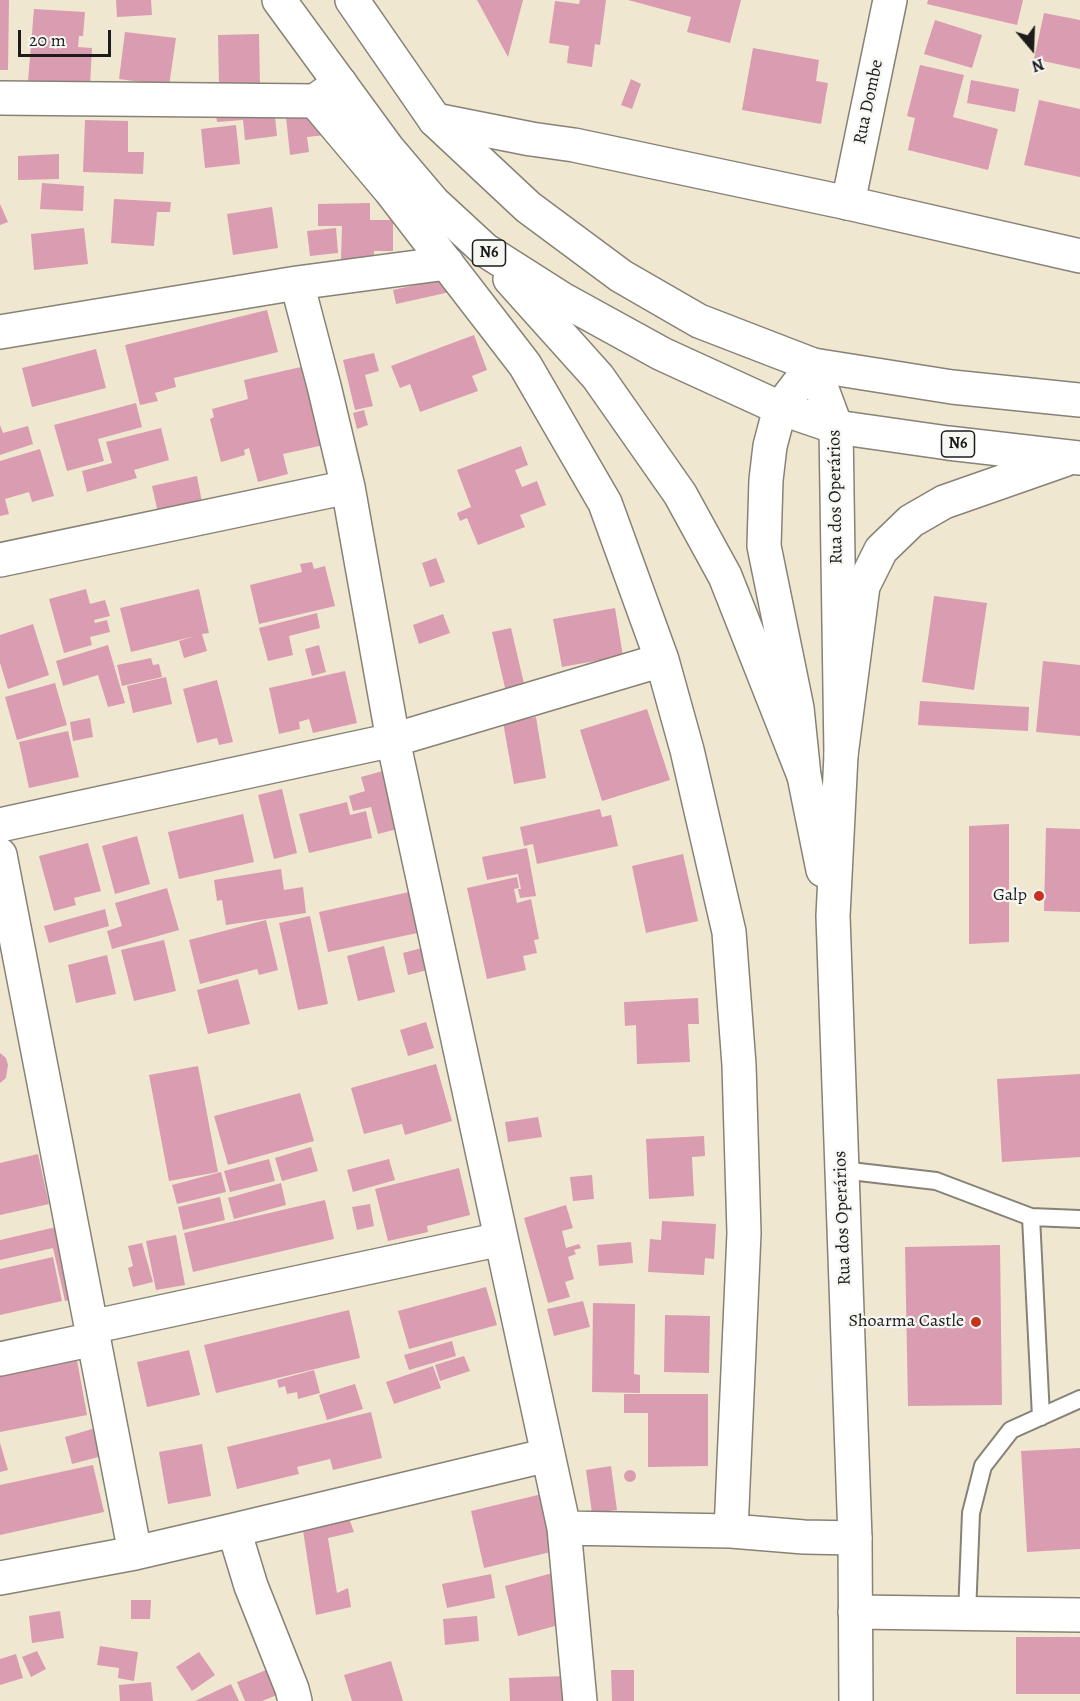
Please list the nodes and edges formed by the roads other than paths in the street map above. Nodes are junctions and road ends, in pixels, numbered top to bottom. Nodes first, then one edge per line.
1 (279, 0) edge
2 (352, 0) edge
3 (890, 0) edge
4 (327, 92) junction
5 (0, 99) edge
6 (435, 120) junction
7 (848, 203) junction
8 (484, 250) junction
9 (1080, 256) edge
10 (447, 263) junction
11 (297, 283) junction
12 (0, 332) edge
13 (813, 365) junction
14 (1080, 400) edge
15 (780, 408) junction
16 (836, 427) junction
17 (1076, 458) edge
18 (348, 488) junction
19 (0, 560) edge
20 (662, 660) junction
21 (393, 740) junction
22 (841, 755) junction
23 (804, 776) junction
24 (0, 825) edge
25 (0, 855) edge
26 (833, 916) junction
27 (842, 1170) junction
28 (1031, 1217) junction
29 (1080, 1219) edge
30 (501, 1239) junction
31 (92, 1333) junction
32 (0, 1359) edge
33 (1080, 1400) edge
34 (1041, 1418) junction
35 (548, 1455) junction
36 (564, 1528) junction
37 (234, 1530) junction
38 (731, 1531) junction
39 (855, 1538) junction
40 (135, 1553) junction
41 (0, 1578) edge
42 (855, 1612) junction
43 (967, 1614) junction
44 (1080, 1615) edge
45 (295, 1701) edge
46 (580, 1701) edge
47 (856, 1701) edge

1 - 4 main road, N6
2 - 6 main road
3 - 7 main road, Rua Dombe
4 - 5 main road
4 - 8 main road, N6
4 - 10 main road
6 - 7 main road
6 - 13 main road
7 - 9 main road
8 - 15 main road, N6
8 - 23 main road
10 - 11 main road
10 - 20 main road
11 - 12 main road
11 - 18 main road
13 - 14 main road
13 - 15 main road, Rua dos Operários
13 - 16 main road, Rua dos Operários
15 - 16 main road, N6
15 - 23 main road, Rua dos Operários
16 - 17 main road, N6
16 - 22 main road, Rua dos Operários
17 - 22 main road
18 - 19 main road
18 - 21 main road
20 - 21 main road
20 - 38 main road
21 - 24 main road
21 - 30 main road
22 - 26 main road, Rua dos Operários
23 - 26 main road, Rua dos Operários
25 - 31 main road
26 - 27 main road, Rua dos Operários
27 - 28 lane
27 - 39 main road, Rua dos Operários
28 - 29 lane
28 - 34 lane
30 - 31 main road
30 - 35 main road
31 - 32 main road
31 - 40 main road
33 - 34 lane
34 - 43 lane
35 - 36 main road
35 - 37 main road
36 - 38 main road
36 - 46 main road
37 - 40 main road
37 - 45 main road
38 - 39 main road
39 - 42 main road, Rua dos Operários
40 - 41 main road
42 - 43 main road
42 - 47 main road, Rua dos Operários
43 - 44 main road

